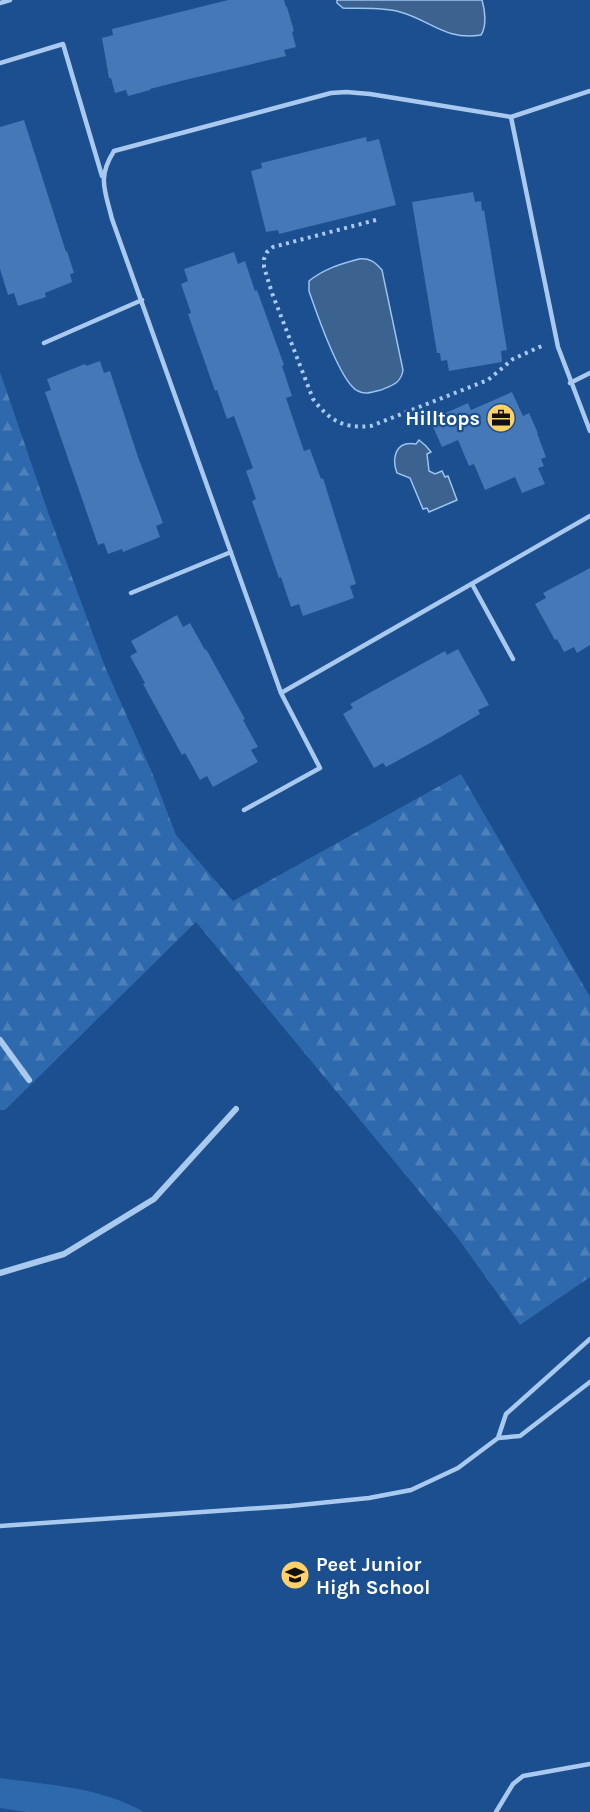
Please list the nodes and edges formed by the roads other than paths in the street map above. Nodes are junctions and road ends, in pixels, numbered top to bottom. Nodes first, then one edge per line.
1 (10, 0) edge
2 (0, 3) edge
3 (0, 63) edge
4 (590, 91) edge
5 (511, 117) junction
6 (103, 179) junction
7 (142, 300) junction
8 (44, 343) dead end
9 (590, 374) edge
10 (570, 383) junction
11 (590, 429) edge
12 (590, 516) edge
13 (231, 552) junction
14 (472, 584) junction
15 (131, 593) dead end
16 (513, 659) dead end
17 (281, 693) junction
18 (244, 810) dead end
19 (0, 1040) edge
20 (29, 1080) dead end
21 (236, 1109) dead end
22 (0, 1273) edge
23 (590, 1339) edge
24 (590, 1382) edge
25 (498, 1438) junction
26 (0, 1526) edge
27 (590, 1764) edge
28 (496, 1812) edge

1 - 2 lane
3 - 6 lane
4 - 5 lane
5 - 6 lane
5 - 10 lane
6 - 7 lane
7 - 8 lane
7 - 13 lane
9 - 10 lane
10 - 11 lane
12 - 14 lane
13 - 15 lane
13 - 17 lane
14 - 16 lane
14 - 17 lane
17 - 18 lane
19 - 20 street
21 - 22 street
23 - 25 lane
24 - 25 lane
25 - 26 lane
27 - 28 lane

